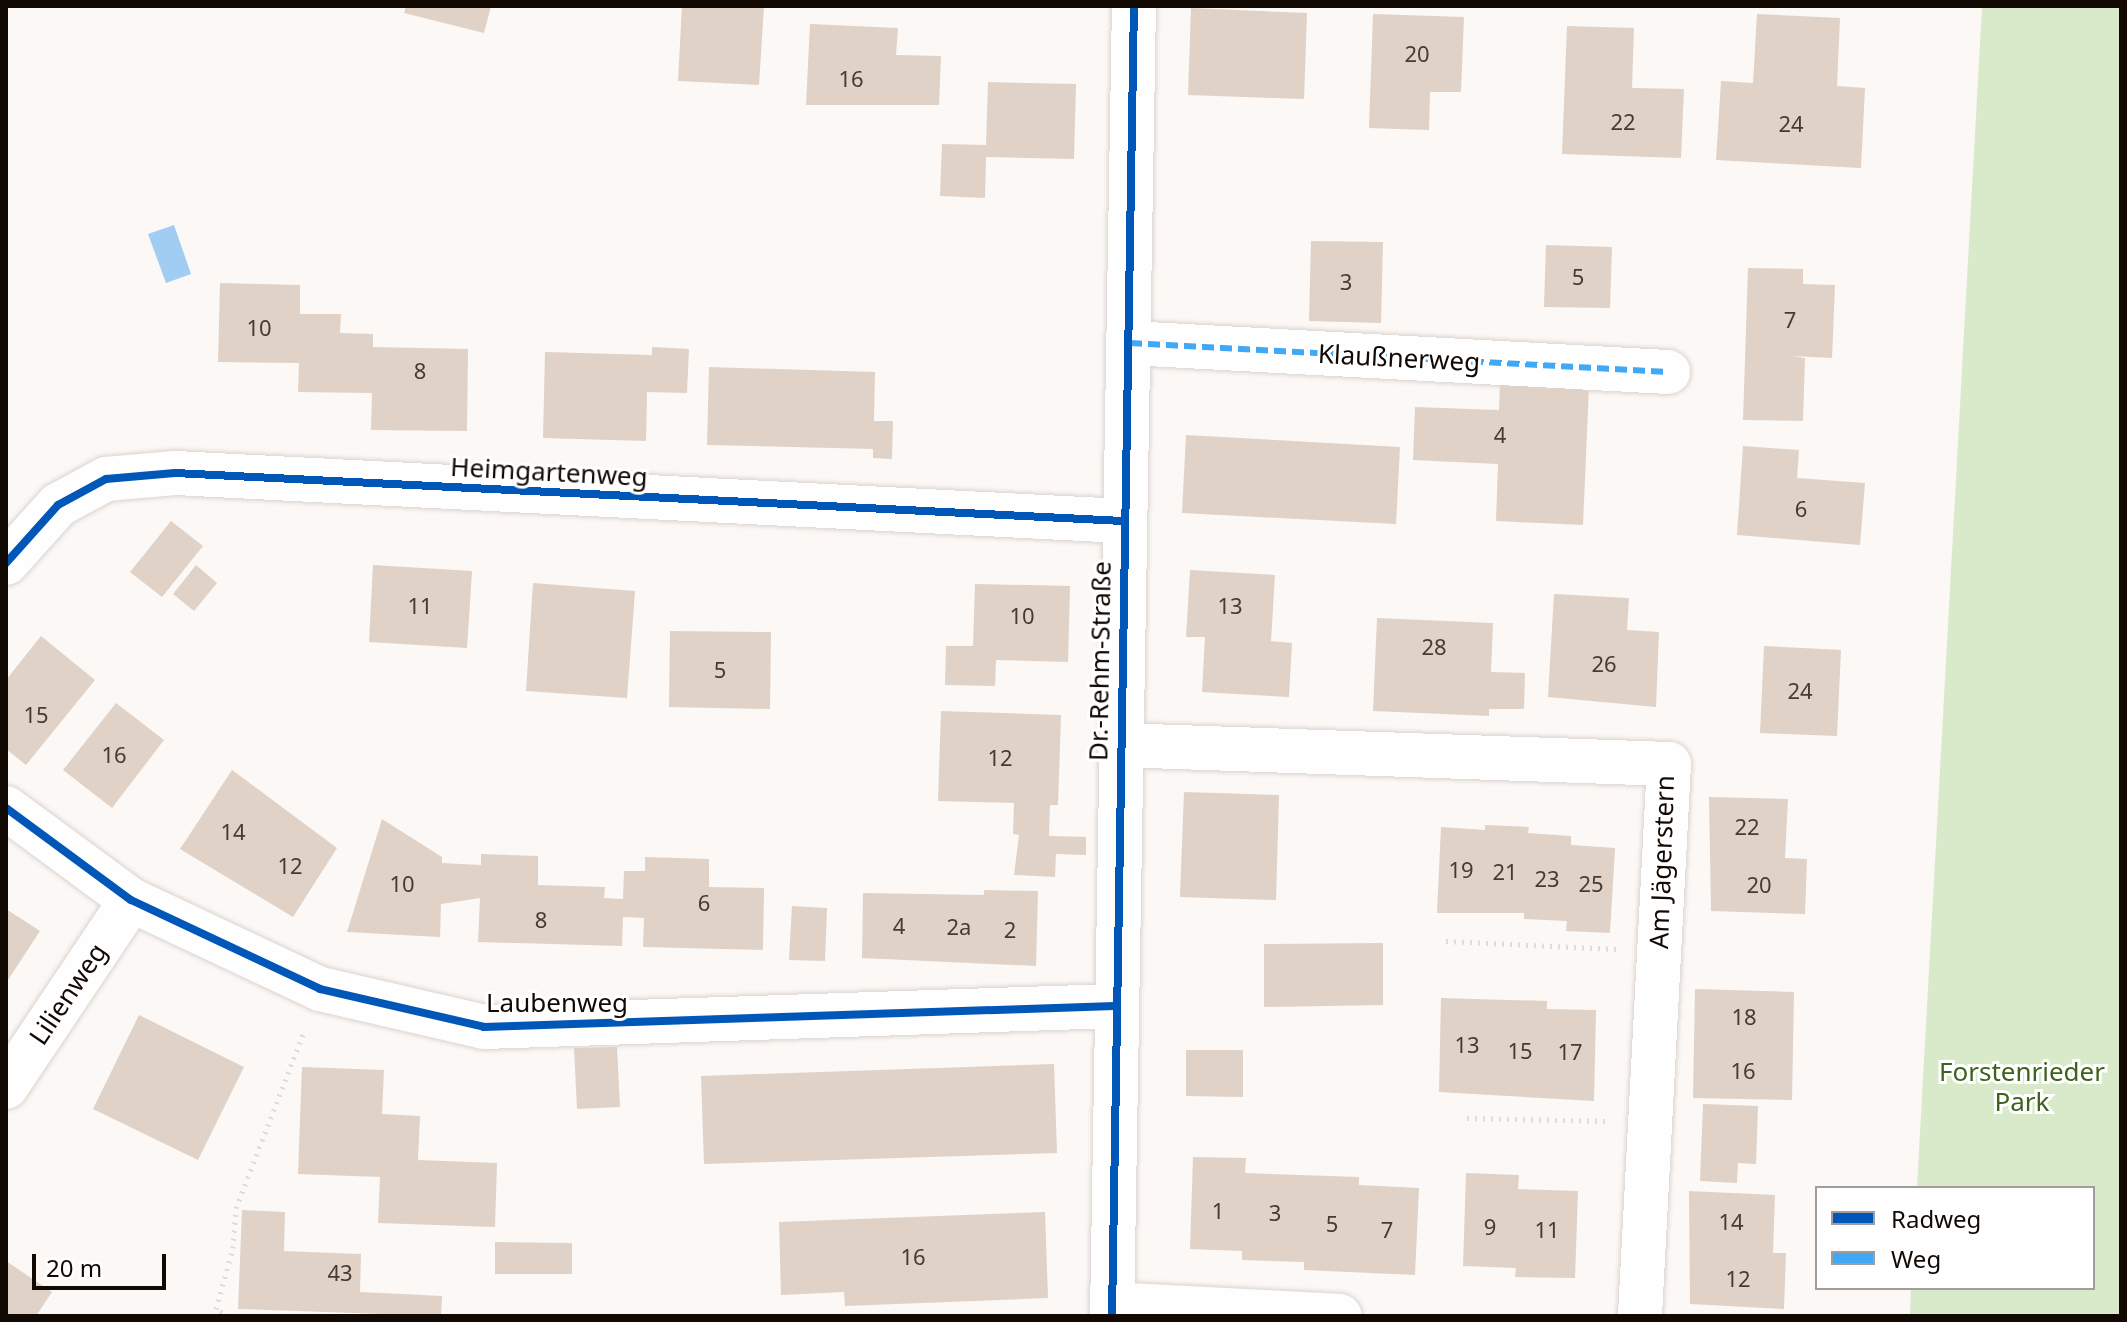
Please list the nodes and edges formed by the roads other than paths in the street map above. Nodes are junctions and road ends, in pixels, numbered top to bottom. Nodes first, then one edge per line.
1 (1134, 6) edge
2 (1130, 343) junction
3 (1668, 372) dead end
4 (1122, 521) junction
5 (6, 563) edge
6 (1119, 745) junction
7 (6, 808) edge
8 (131, 900) junction
9 (1115, 1006) junction
10 (6, 1087) edge
11 (1112, 1310) edge
12 (1340, 1316) edge
13 (1640, 1316) edge

1 - 2 street, Dr.-Rehm-Straße
2 - 3 street, Klaußnerweg
2 - 4 street, Dr.-Rehm-Straße
4 - 5 street, Heimgartenweg
4 - 6 street, Dr.-Rehm-Straße
6 - 9 street, Dr.-Rehm-Straße
6 - 13 street, Am Jägerstern
7 - 8 street, Laubenweg
8 - 9 street, Laubenweg
8 - 10 street, Lilienweg
9 - 11 street, Dr.-Rehm-Straße
11 - 12 street

